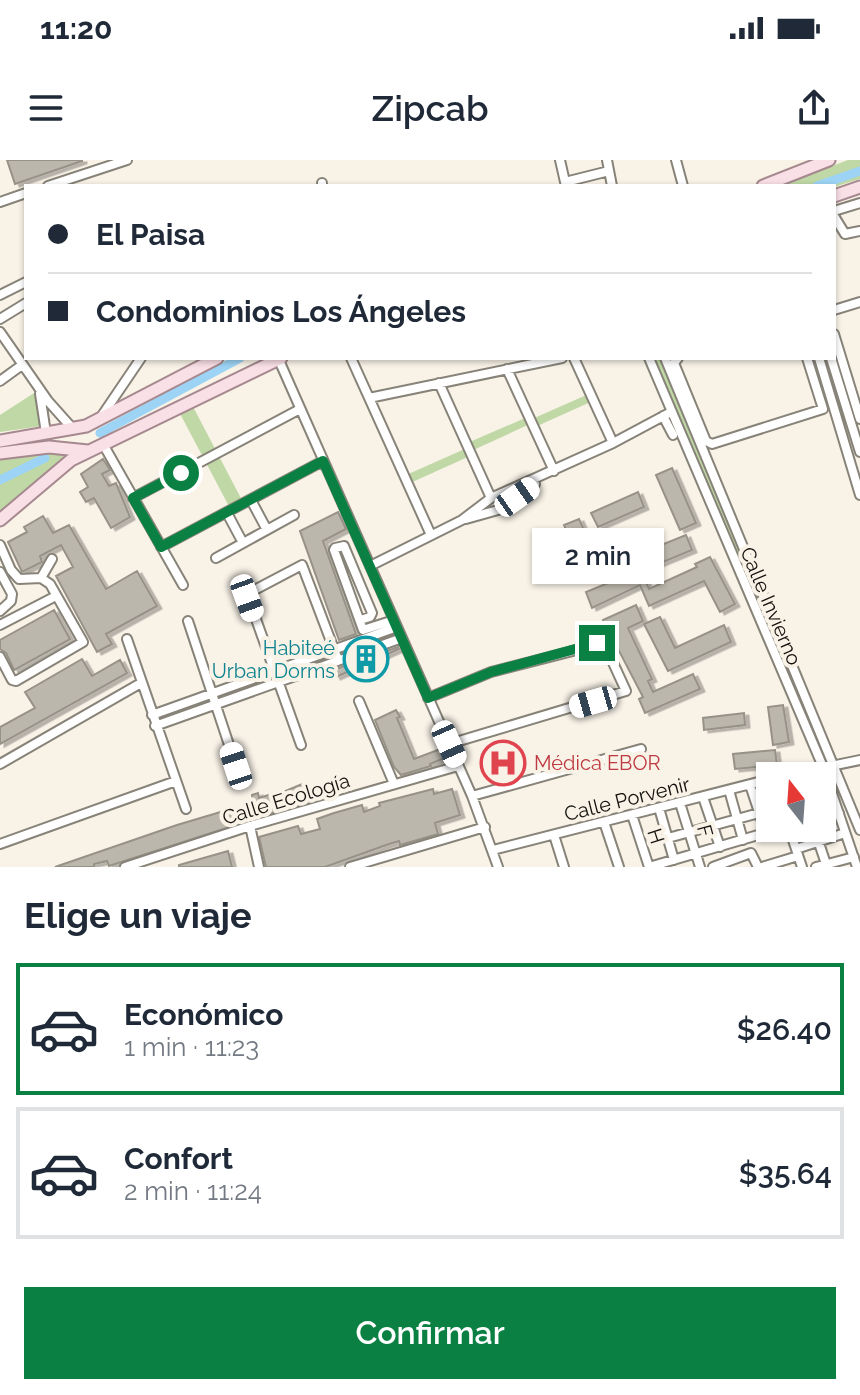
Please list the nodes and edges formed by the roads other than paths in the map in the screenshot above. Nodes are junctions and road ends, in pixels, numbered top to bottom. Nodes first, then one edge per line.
1 (127, 160) edge
2 (560, 160) edge
3 (607, 160) edge
4 (829, 160) edge
5 (675, 161) edge
6 (610, 179) edge
7 (54, 184) edge
8 (682, 184) edge
9 (768, 184) edge
10 (860, 187) edge
11 (24, 194) edge
12 (836, 195) edge
13 (0, 202) edge
14 (860, 203) edge
15 (836, 213) edge
16 (836, 218) edge
17 (860, 231) edge
18 (24, 283) edge
19 (0, 295) edge
20 (860, 302) edge
21 (24, 304) edge
22 (836, 309) edge
23 (0, 319) edge
24 (0, 332) edge
25 (140, 360) edge
26 (213, 360) edge
27 (275, 360) edge
28 (280, 360) edge
29 (352, 360) edge
30 (552, 360) edge
31 (575, 360) edge
32 (650, 360) edge
33 (666, 360) edge
34 (676, 360) edge
35 (820, 360) edge
36 (834, 360) edge
37 (835, 360) edge
38 (808, 362) edge
39 (22, 365) junction
40 (507, 369) junction
41 (0, 381) edge
42 (439, 383) junction
43 (39, 389) junction
44 (369, 398) junction
45 (854, 400) junction
46 (845, 403) junction
47 (834, 405) junction
48 (300, 409) junction
49 (823, 409) junction
50 (667, 414) junction
51 (860, 419) edge
52 (98, 420) junction
53 (73, 429) junction
54 (46, 433) junction
55 (673, 435) dead end
56 (0, 441) edge
57 (613, 443) junction
58 (103, 444) junction
59 (89, 451) junction
60 (860, 452) edge
61 (0, 453) edge
62 (323, 461) junction
63 (554, 471) junction
64 (860, 495) edge
65 (133, 498) junction
66 (491, 498) junction
67 (251, 500) junction
68 (227, 513) junction
69 (294, 515) dead end
70 (0, 520) edge
71 (462, 520) junction
72 (267, 530) junction
73 (431, 535) junction
74 (243, 543) junction
75 (0, 545) edge
76 (161, 547) junction
77 (216, 558) dead end
78 (52, 559) dead end
79 (9, 567) junction
80 (371, 569) junction
81 (0, 572) edge
82 (41, 578) junction
83 (357, 579) junction
84 (183, 585) dead end
85 (56, 596) junction
86 (0, 611) edge
87 (360, 620) junction
88 (188, 621) dead end
89 (395, 624) junction
90 (0, 625) edge
91 (402, 638) junction
92 (127, 639) dead end
93 (335, 650) junction
94 (0, 657) edge
95 (338, 660) junction
96 (274, 671) junction
97 (278, 682) junction
98 (141, 683) junction
99 (213, 693) junction
100 (428, 698) junction
101 (359, 701) dead end
102 (217, 704) junction
103 (152, 715) junction
104 (155, 726) junction
105 (449, 744) junction
106 (301, 745) dead end
107 (641, 749) dead end
108 (860, 760) edge
109 (821, 762) edge
110 (834, 762) edge
111 (0, 764) edge
112 (836, 764) edge
113 (236, 766) dead end
114 (458, 766) junction
115 (836, 767) edge
116 (176, 781) junction
117 (756, 783) edge
118 (394, 784) junction
119 (750, 785) junction
120 (729, 790) junction
121 (472, 796) junction
122 (703, 797) junction
123 (680, 803) junction
124 (756, 804) edge
125 (836, 805) edge
126 (659, 808) junction
127 (186, 809) dead end
128 (839, 813) junction
129 (756, 814) edge
130 (836, 814) edge
131 (632, 815) junction
132 (737, 819) junction
133 (604, 822) junction
134 (713, 825) junction
135 (250, 826) junction
136 (485, 827) junction
137 (860, 830) edge
138 (688, 832) junction
139 (845, 833) junction
140 (554, 835) junction
141 (756, 836) edge
142 (836, 836) edge
143 (668, 838) junction
144 (743, 840) junction
145 (794, 842) edge
146 (819, 842) joint
147 (0, 844) edge
148 (720, 847) junction
149 (493, 850) junction
150 (797, 852) junction
151 (855, 853) edge
152 (694, 854) junction
153 (674, 860) junction
154 (376, 863) edge
155 (823, 866) edge
156 (125, 867) edge
157 (259, 867) edge
158 (350, 867) edge
159 (498, 867) edge
160 (564, 867) edge
161 (619, 867) edge
162 (649, 867) edge
163 (700, 867) edge
164 (713, 867) edge
165 (760, 867) edge
166 (802, 867) edge
167 (857, 867) edge

1 - 7 street
2 - 6 street
3 - 6 street
4 - 9 main road
5 - 8 street
10 - 12 main road
11 - 13 street
14 - 15 street
16 - 17 street
18 - 19 street
20 - 22 street
21 - 23 street
24 - 39 street
25 - 52 street
26 - 52 main road
27 - 58 main road
28 - 48 street
29 - 44 street
30 - 40 street
31 - 57 street
32 - 50 street, Calle Invierno
33 - 110 street, Calle Invierno
34 - 49 street
35 - 38 street
35 - 47 street
36 - 46 street
37 - 45 street
38 - 49 street
39 - 41 street
39 - 43 street
40 - 42 street
40 - 63 street
42 - 44 street
42 - 66 street
43 - 53 street
43 - 54 street
44 - 73 street
45 - 46 street
45 - 51 street
46 - 60 street
47 - 49 street
47 - 64 street
48 - 62 street
48 - 65 street
50 - 55 street
50 - 57 street
50 - 109 street, Calle Invierno
52 - 53 main road
53 - 54 main road
54 - 56 main road
57 - 63 street
58 - 59 main road
58 - 65 street
59 - 61 main road
59 - 70 main road
62 - 67 street
62 - 80 street
63 - 66 street
63 - 71 street
65 - 76 street
66 - 71 street
67 - 68 street
67 - 72 street
68 - 74 street
68 - 76 street
69 - 72 street
71 - 73 street
72 - 74 street
73 - 80 street
74 - 77 street
75 - 79 street
76 - 84 street
78 - 82 street
79 - 81 street
79 - 82 street
80 - 83 street
80 - 89 street
81 - 86 street
82 - 85 street
83 - 87 street
83 - 87 street
85 - 90 street
85 - 94 street
87 - 89 street
88 - 99 street
89 - 91 street
89 - 93 street
91 - 95 street
91 - 100 street
92 - 98 street
93 - 95 street
93 - 96 street
93 - 96 street
95 - 97 street
96 - 97 street
96 - 99 street
97 - 102 street
97 - 106 street
98 - 103 street
98 - 111 street
99 - 102 street
99 - 103 street
100 - 105 street
100 - 105 street
101 - 118 street
102 - 104 street
102 - 113 street
103 - 104 street
104 - 116 street
105 - 114 street
107 - 121 street
108 - 112 street
114 - 118 street, Calle Ecología
114 - 121 street
115 - 137 street, Calle Invierno
116 - 127 street
116 - 147 street
117 - 119 street, Calle Porvenir
118 - 135 street, Calle Ecología
119 - 120 street, Calle Porvenir
119 - 124 street
120 - 122 street, Calle Porvenir
120 - 132 street
121 - 136 street
122 - 123 street, Calle Porvenir
122 - 134 street
123 - 126 street, Calle Porvenir
123 - 138 street, F
125 - 128 street, Calle Invierno
126 - 131 street, Calle Porvenir
126 - 143 street
128 - 130 street
128 - 139 street, Calle Invierno
129 - 132 street
131 - 133 street, Calle Porvenir
131 - 162 street, H
132 - 134 street
132 - 144 street
133 - 140 street, Calle Porvenir
133 - 161 street
134 - 138 street
134 - 148 street
135 - 156 street, Calle Ecología
135 - 157 street
136 - 149 street
136 - 154 street
138 - 143 street
138 - 152 street, F
139 - 142 street
139 - 151 street, Calle Invierno
140 - 149 street, Calle Porvenir
140 - 160 street
141 - 144 street
143 - 153 street
144 - 148 street
145 - 150 street
146 - 150 street
146 - 155 street
148 - 152 street
149 - 159 street
150 - 165 street
150 - 166 street
151 - 155 street
151 - 167 street, Calle Invierno
152 - 153 street
152 - 163 street, F
153 - 162 street
154 - 158 street
164 - 165 street

